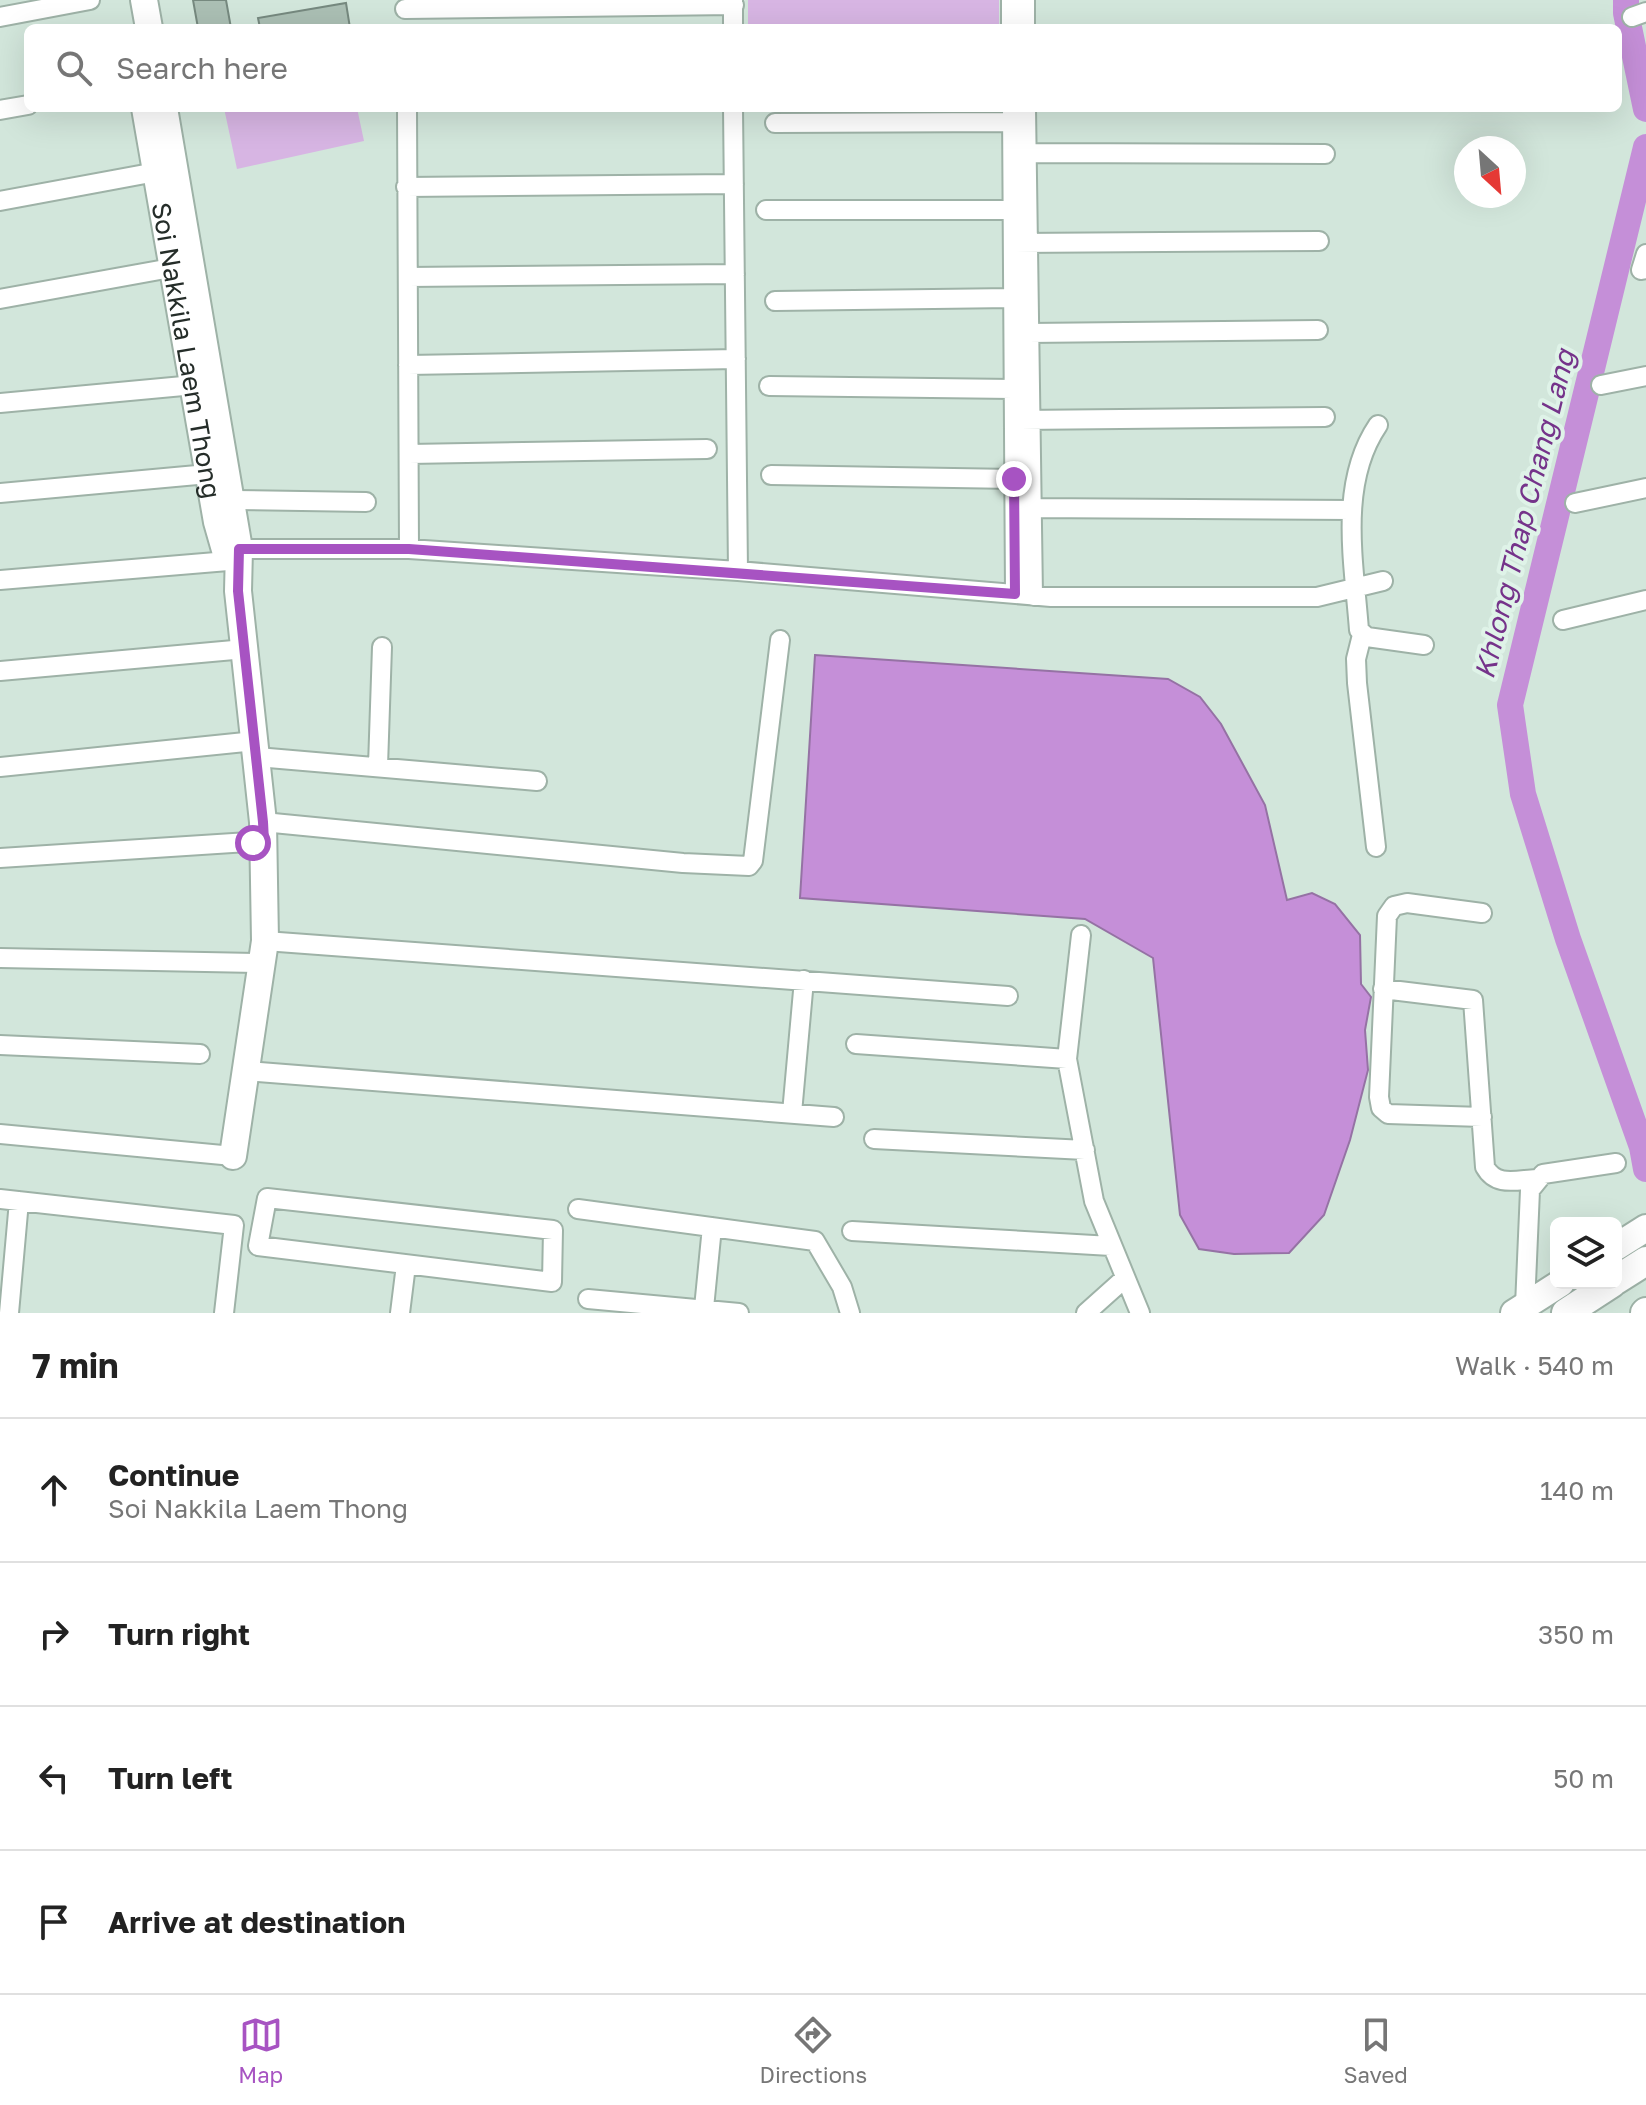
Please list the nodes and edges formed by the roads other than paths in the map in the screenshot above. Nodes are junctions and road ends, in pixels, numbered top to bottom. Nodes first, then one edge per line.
1 (90, 0) edge
2 (127, 0) edge
3 (144, 0) edge
4 (1011, 0) edge
5 (1025, 0) edge
6 (734, 3) edge
7 (405, 12) edge
8 (0, 17) edge
9 (131, 24) edge
10 (148, 24) edge
11 (733, 24) edge
12 (1011, 24) edge
13 (1025, 24) edge
14 (24, 106) edge
15 (0, 110) edge
16 (146, 112) edge
17 (164, 112) edge
18 (407, 112) edge
19 (733, 112) edge
20 (1026, 112) edge
21 (1012, 115) edge
22 (775, 123) dead end
23 (1027, 153) junction
24 (1325, 154) dead end
25 (156, 172) junction
26 (734, 184) junction
27 (406, 187) junction
28 (0, 201) edge
29 (766, 210) dead end
30 (1010, 210) junction
31 (1319, 241) dead end
32 (1018, 242) junction
33 (1646, 254) edge
34 (183, 266) junction
35 (1646, 269) edge
36 (735, 274) junction
37 (408, 277) junction
38 (1012, 298) junction
39 (0, 299) edge
40 (775, 301) dead end
41 (1318, 330) dead end
42 (1028, 333) junction
43 (736, 359) junction
44 (408, 365) junction
45 (1646, 376) edge
46 (194, 385) junction
47 (1601, 385) dead end
48 (769, 386) dead end
49 (1013, 389) junction
50 (0, 403) edge
51 (1325, 417) dead end
52 (1021, 420) junction
53 (1378, 425) dead end
54 (707, 449) dead end
55 (409, 454) junction
56 (208, 474) junction
57 (771, 475) dead end
58 (1014, 479) junction
59 (1646, 488) edge
60 (0, 493) edge
61 (232, 500) junction
62 (366, 502) dead end
63 (1575, 503) dead end
64 (1031, 508) junction
65 (1352, 510) junction
66 (409, 549) junction
67 (234, 555) junction
68 (738, 571) junction
69 (0, 580) edge
70 (1383, 581) dead end
71 (1356, 589) junction
72 (1024, 595) junction
73 (1646, 600) edge
74 (1563, 620) dead end
75 (1362, 635) junction
76 (780, 640) dead end
77 (1424, 645) dead end
78 (382, 647) dead end
79 (245, 649) junction
80 (0, 671) edge
81 (256, 749) junction
82 (378, 766) junction
83 (0, 767) edge
84 (537, 781) dead end
85 (263, 831) junction
86 (1376, 847) dead end
87 (0, 858) edge
88 (1482, 913) dead end
89 (1081, 935) dead end
90 (263, 952) junction
91 (0, 958) edge
92 (804, 980) junction
93 (1383, 989) junction
94 (1008, 996) dead end
95 (856, 1044) dead end
96 (0, 1045) edge
97 (200, 1054) dead end
98 (1067, 1059) junction
99 (246, 1071) junction
100 (792, 1113) junction
101 (834, 1117) dead end
102 (1482, 1117) junction
103 (0, 1134) edge
104 (874, 1139) dead end
105 (1085, 1150) junction
106 (233, 1156) joint
107 (1616, 1163) dead end
108 (1536, 1179) junction
109 (9, 1200) edge
110 (578, 1209) dead end
111 (712, 1227) junction
112 (1646, 1228) edge
113 (852, 1231) dead end
114 (1622, 1243) edge
115 (1111, 1246) junction
116 (1646, 1261) edge
117 (406, 1265) junction
118 (1622, 1276) edge
119 (1124, 1279) junction
120 (1552, 1289) edge
121 (1602, 1289) edge
122 (588, 1299) dead end
123 (704, 1308) junction
124 (1520, 1310) edge
125 (9, 1313) edge
126 (224, 1313) edge
127 (400, 1313) edge
128 (739, 1313) edge
129 (850, 1313) edge
130 (1086, 1313) edge
131 (1140, 1313) edge
132 (1566, 1313) edge

1 - 8 street
2 - 9 street
3 - 10 street
4 - 12 street
5 - 13 street
6 - 7 street
6 - 11 street
14 - 15 street
16 - 25 street, Soi Nakkila Laem Thong
17 - 34 street, Soi Nakkila Laem Thong
18 - 27 street
19 - 26 street
20 - 23 street
21 - 22 street
21 - 30 street
23 - 24 street
23 - 32 street
25 - 28 street
25 - 34 street, Soi Nakkila Laem Thong
26 - 27 street
26 - 36 street
27 - 37 street
29 - 30 street
30 - 32 street
31 - 32 street
32 - 38 street
32 - 42 street
33 - 35 street
34 - 39 street
34 - 46 street, Soi Nakkila Laem Thong
34 - 61 street, Soi Nakkila Laem Thong
36 - 37 street
36 - 43 street
37 - 44 street
38 - 40 street
38 - 49 street
41 - 42 street
42 - 52 street
43 - 44 street
43 - 68 street
44 - 55 street
45 - 47 street
46 - 50 street
46 - 56 street, Soi Nakkila Laem Thong
48 - 49 street
49 - 52 street
51 - 52 street
52 - 58 street
52 - 64 street
53 - 65 street
54 - 55 street
55 - 66 street
56 - 60 street
56 - 67 street, Soi Nakkila Laem Thong
57 - 58 street
58 - 72 street
59 - 63 street
61 - 62 street
61 - 67 street, Soi Nakkila Laem Thong
64 - 65 street
64 - 72 street
65 - 71 street
66 - 67 street
66 - 68 street
67 - 69 street
67 - 79 street, Soi Nakkila Laem Thong
68 - 72 street
70 - 71 street
71 - 72 street
71 - 75 street
73 - 74 street
75 - 77 street
75 - 86 street
76 - 85 street
78 - 82 street
79 - 80 street
79 - 81 street, Soi Nakkila Laem Thong
81 - 82 street
81 - 83 street
81 - 85 street, Soi Nakkila Laem Thong
82 - 84 street
85 - 87 street
85 - 90 street, Soi Nakkila Laem Thong
88 - 93 street
89 - 98 street
90 - 91 street
90 - 92 street
90 - 99 street, Soi Nakkila Laem Thong
92 - 94 street
92 - 100 street
93 - 102 street
93 - 102 street
95 - 98 street
96 - 97 street
98 - 105 street
99 - 100 street
99 - 106 street, Soi Nakkila Laem Thong
100 - 101 street
102 - 108 street
103 - 106 street
104 - 105 street
105 - 115 street
107 - 108 street
108 - 124 street
109 - 125 street
109 - 126 street
110 - 111 street
111 - 123 street
111 - 129 street
112 - 114 street
113 - 115 street
115 - 119 street
116 - 118 main road
117 - 117 street
117 - 127 street
119 - 130 street
119 - 131 street
120 - 124 street
121 - 132 main road
122 - 123 street
123 - 128 street

